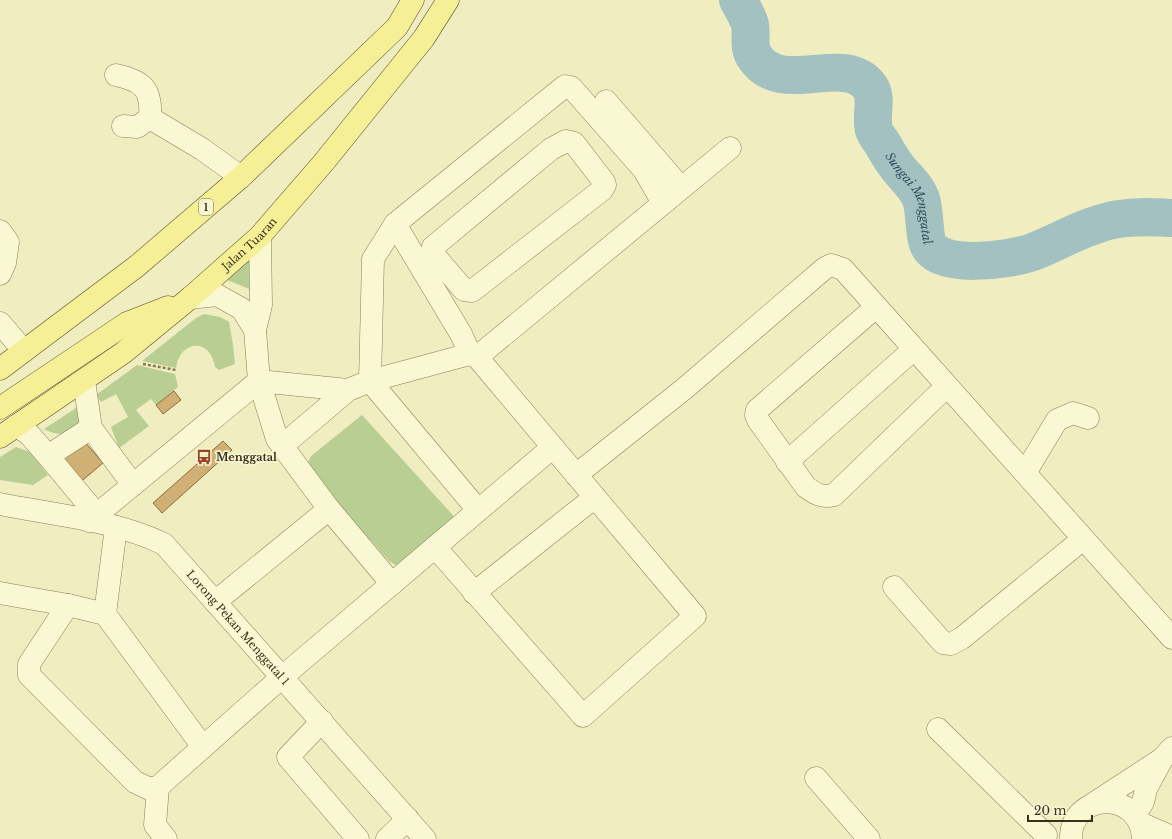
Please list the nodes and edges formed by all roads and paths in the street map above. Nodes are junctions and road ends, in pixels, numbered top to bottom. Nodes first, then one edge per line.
1 (414, 0) edge
2 (448, 0) edge
3 (116, 75) dead end
4 (606, 101) dead end
5 (150, 118) junction
6 (123, 126) dead end
7 (730, 148) dead end
8 (241, 177) junction
9 (681, 188) junction
10 (663, 203) junction
11 (395, 224) junction
12 (0, 231) edge
13 (260, 236) junction
14 (0, 274) edge
15 (440, 278) junction
16 (190, 298) junction
17 (876, 307) junction
18 (0, 323) edge
19 (255, 330) junction
20 (914, 349) junction
21 (24, 351) junction
22 (474, 355) junction
23 (140, 363) dead end
24 (0, 369) edge
25 (176, 370) dead end
26 (84, 381) junction
27 (259, 381) junction
28 (370, 381) junction
29 (947, 386) junction
30 (348, 390) junction
31 (0, 408) edge
32 (1088, 418) dead end
33 (91, 428) junction
34 (8, 432) edge
35 (282, 446) junction
36 (553, 447) junction
37 (48, 456) junction
38 (787, 462) junction
39 (1025, 473) junction
40 (576, 475) junction
41 (133, 485) junction
42 (595, 497) junction
43 (0, 504) edge
44 (329, 509) junction
45 (478, 510) junction
46 (93, 518) junction
47 (116, 527) junction
48 (1083, 539) junction
49 (435, 547) junction
50 (392, 584) junction
51 (894, 587) dead end
52 (0, 593) edge
53 (474, 593) junction
54 (216, 602) junction
55 (68, 605) junction
56 (104, 614) junction
57 (1172, 638) edge
58 (282, 677) junction
59 (322, 721) junction
60 (938, 729) dead end
61 (204, 747) junction
62 (1167, 754) edge
63 (816, 778) dead end
64 (158, 787) junction
65 (1084, 811) junction
66 (408, 819) junction
67 (1139, 826) edge
68 (1044, 837) edge
69 (1172, 837) edge
70 (166, 839) edge
71 (358, 839) edge
72 (387, 839) edge
73 (425, 839) edge
74 (869, 839) edge
75 (1071, 839) edge

1 - 8 main road, 1
2 - 13 main road, Jalan Tuaran
3 - 5 street
4 - 9 street
5 - 6 street
5 - 8 street
7 - 9 street
8 - 21 main road, 1
9 - 10 street
10 - 11 street
10 - 22 street
11 - 15 street
11 - 28 street
12 - 14 street
13 - 16 main road, Jalan Tuaran
13 - 19 street
15 - 15 street
15 - 22 street
16 - 19 street
16 - 26 main road, Jalan Tuaran
16 - 31 main road
17 - 20 street
17 - 38 street
17 - 40 street
18 - 21 street
19 - 27 street
20 - 29 street
20 - 38 street
21 - 24 main road, 1
22 - 28 street
22 - 36 street
23 - 25 path
26 - 33 street
26 - 34 main road, Jalan Tuaran
27 - 30 street
27 - 35 street
27 - 41 street
28 - 30 street
28 - 45 street
29 - 38 street
29 - 39 street
30 - 35 street
32 - 39 street
33 - 37 street
33 - 41 street
34 - 37 street
35 - 44 street
36 - 40 street
36 - 45 street
37 - 46 street
39 - 48 street
40 - 42 street
41 - 46 street
42 - 53 street
42 - 53 street
43 - 46 street, Lorong Pekan Menggatal 1
44 - 50 street
44 - 54 street
45 - 49 street
46 - 47 street, Lorong Pekan Menggatal 1
47 - 54 street, Lorong Pekan Menggatal 1
47 - 56 street
48 - 51 street
48 - 57 street
49 - 50 street
49 - 53 street
50 - 58 street
52 - 55 street
54 - 58 street, Lorong Pekan Menggatal 1
55 - 56 street
55 - 64 street
56 - 61 street
58 - 59 street, Lorong Pekan Menggatal 1
58 - 61 street
59 - 66 street, Lorong Pekan Menggatal 1
59 - 71 street
60 - 68 street
61 - 64 street
62 - 65 street
62 - 67 street
63 - 74 street
64 - 70 street
65 - 67 street
65 - 68 street
65 - 75 street
66 - 72 street
66 - 73 street, Lorong Pekan Menggatal 1
67 - 69 street

